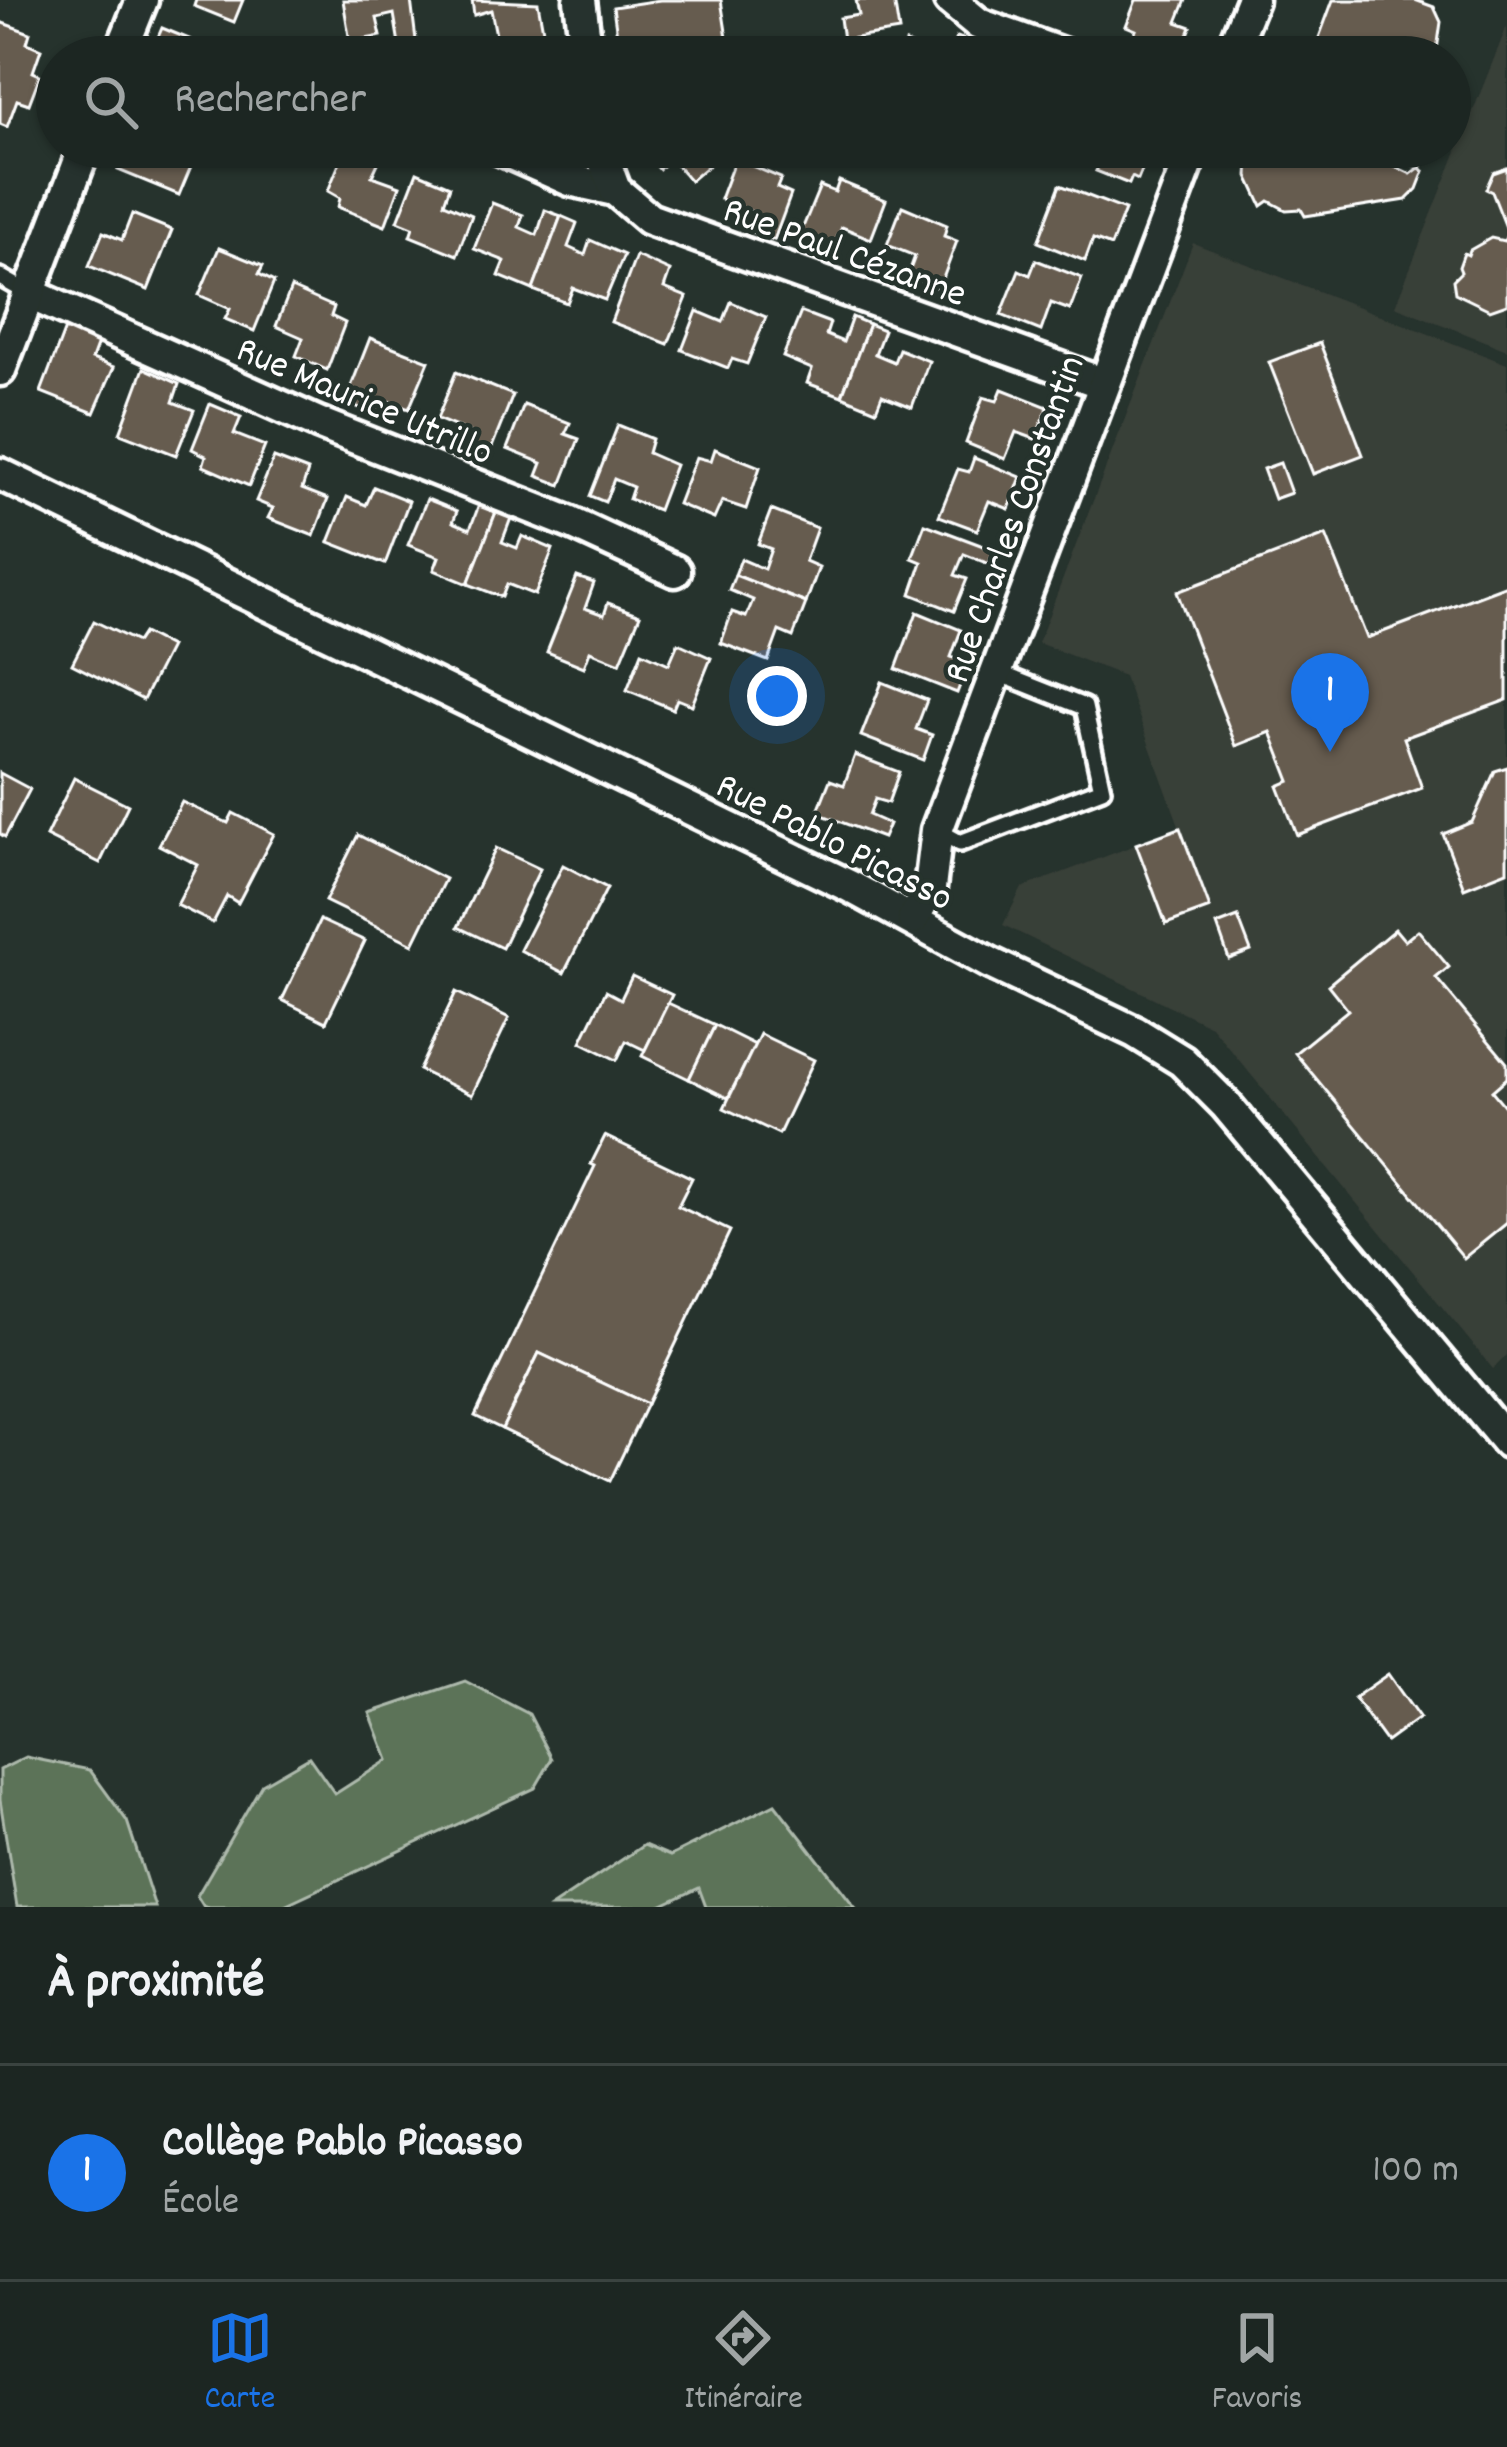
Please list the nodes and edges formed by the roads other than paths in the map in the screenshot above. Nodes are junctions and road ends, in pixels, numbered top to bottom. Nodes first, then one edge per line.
1 (142, 0) edge
2 (580, 0) edge
3 (950, 0) edge
4 (1252, 0) edge
5 (127, 36) edge
6 (584, 36) edge
7 (1012, 36) edge
8 (1237, 36) edge
9 (77, 168) edge
10 (543, 168) edge
11 (607, 168) edge
12 (1186, 168) edge
13 (615, 190) junction
14 (0, 278) edge
15 (28, 293) junction
16 (0, 370) edge
17 (1102, 383) junction
18 (0, 474) edge
19 (675, 571) dead end
20 (996, 672) junction
21 (937, 830) junction
22 (913, 919) junction
23 (1507, 1442) edge

1 - 5 street
2 - 6 street
3 - 7 street
4 - 8 street
9 - 15 street
10 - 13 street
11 - 13 street
12 - 17 street, Rue Charles Constantin
13 - 17 street, Rue Paul Cézanne
14 - 15 lane
15 - 16 street
15 - 19 street, Rue Maurice Utrillo
17 - 20 street, Rue Charles Constantin
18 - 22 street, Rue Pablo Picasso
20 - 21 street, Rue Charles Constantin
20 - 21 lane
21 - 22 street, Rue Charles Constantin
22 - 23 street, Rue Pablo Picasso

